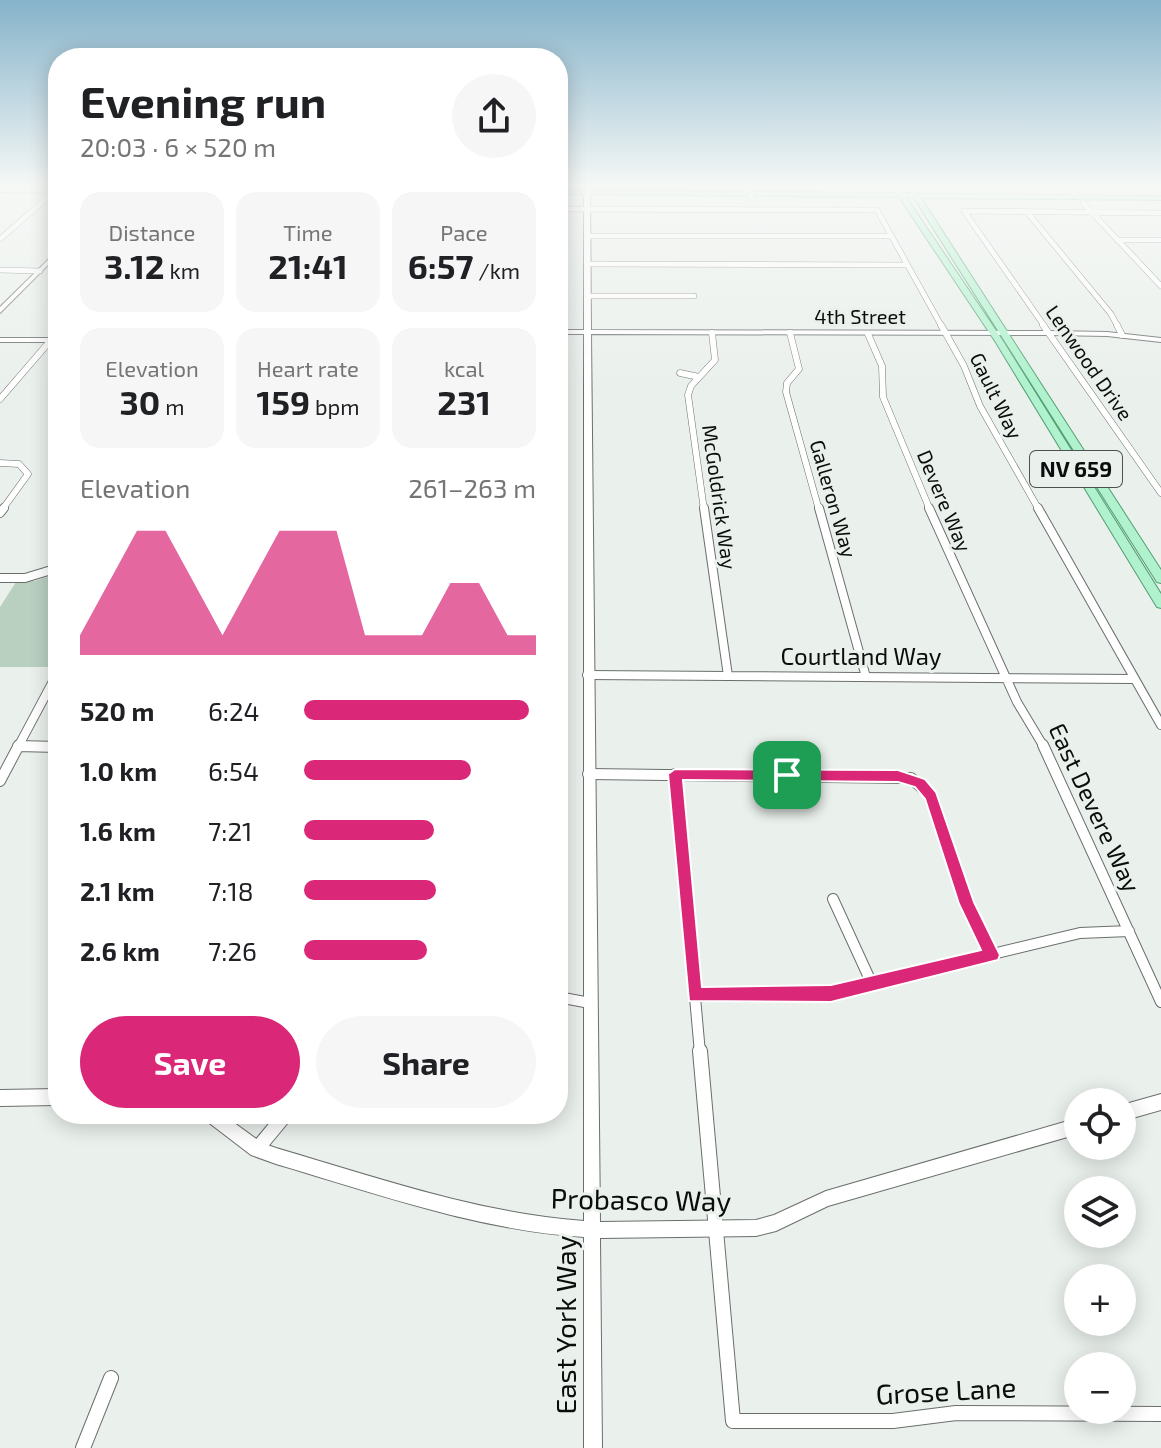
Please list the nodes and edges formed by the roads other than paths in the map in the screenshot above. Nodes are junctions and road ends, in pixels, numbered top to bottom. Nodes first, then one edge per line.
1 (587, 252) edge
2 (900, 252) edge
3 (940, 252) edge
4 (952, 252) edge
5 (992, 252) edge
6 (1060, 252) edge
7 (1128, 252) edge
8 (48, 263) edge
9 (587, 264) junction
10 (907, 265) junction
11 (0, 270) edge
12 (40, 271) junction
13 (1161, 286) edge
14 (588, 296) junction
15 (694, 296) dead end
16 (0, 311) edge
17 (568, 332) edge
18 (588, 333) junction
19 (712, 333) junction
20 (790, 333) junction
21 (946, 333) junction
22 (998, 333) junction
23 (1049, 333) junction
24 (868, 334) junction
25 (1122, 335) junction
26 (0, 340) edge
27 (48, 340) edge
28 (1161, 340) edge
29 (48, 347) edge
30 (680, 373) dead end
31 (699, 377) junction
32 (0, 399) edge
33 (0, 463) edge
34 (1161, 493) edge
35 (0, 513) edge
36 (48, 571) edge
37 (0, 578) edge
38 (1161, 579) edge
39 (1161, 604) edge
40 (587, 675) junction
41 (728, 676) junction
42 (866, 677) junction
43 (1006, 678) junction
44 (1134, 679) junction
45 (48, 690) edge
46 (1161, 725) edge
47 (18, 746) junction
48 (48, 747) edge
49 (588, 774) junction
50 (675, 774) junction
51 (0, 781) edge
52 (833, 899) dead end
53 (1129, 931) junction
54 (992, 955) junction
55 (872, 984) junction
56 (695, 995) junction
57 (568, 999) edge
58 (1161, 1002) edge
59 (590, 1003) junction
60 (48, 1093) edge
61 (0, 1098) edge
62 (1161, 1102) edge
63 (1136, 1109) edge
64 (223, 1124) edge
65 (278, 1124) edge
66 (1064, 1130) edge
67 (257, 1149) junction
68 (716, 1228) junction
69 (592, 1229) junction
70 (111, 1378) dead end
71 (1161, 1414) edge
72 (83, 1448) edge
73 (593, 1448) edge

1 - 9 street, East York Way
2 - 10 street, Gault Way
3 - 22 main road, NV 659
4 - 22 main road, NV 659
5 - 23 street, Lenwood Drive
6 - 25 street
7 - 13 street
8 - 12 street
9 - 10 street
9 - 14 street, East York Way
10 - 21 street, Gault Way
11 - 12 street
12 - 16 street
14 - 15 street
14 - 18 street, East York Way
17 - 18 street, 4th Street
18 - 19 street, 4th Street
18 - 40 street, East York Way
19 - 20 street, 4th Street
19 - 31 street, McGoldrick Way
20 - 24 street, 4th Street
20 - 42 street, Galleron Way
21 - 22 street, 4th Street
21 - 24 street, 4th Street
21 - 44 street, Gault Way
22 - 23 street, 4th Street
22 - 38 main road, NV 659
22 - 39 main road, NV 659
23 - 25 street, 4th Street
23 - 34 street, Lenwood Drive
24 - 43 street, Devere Way
25 - 28 street, 4th Street
26 - 27 street
29 - 32 street
30 - 31 street
31 - 41 street, McGoldrick Way
33 - 35 street
36 - 37 street
40 - 41 street, Courtland Way
40 - 49 street, East York Way
41 - 42 street, Courtland Way
42 - 43 street, Courtland Way
43 - 44 street, Courtland Way
43 - 53 street, East Devere Way
44 - 46 street, Gault Way
45 - 47 street
47 - 48 street
47 - 51 street
49 - 50 street
49 - 59 street, East York Way
50 - 54 street
50 - 56 street
52 - 55 street
53 - 54 street
53 - 58 street, East Devere Way
54 - 55 street
55 - 56 street
56 - 68 street
57 - 59 street
59 - 69 street, East York Way
60 - 61 street
62 - 63 street
64 - 67 street, Probasco Way
65 - 67 street
66 - 68 street, Probasco Way
67 - 69 street, Probasco Way
68 - 69 street, Probasco Way
68 - 71 street, Grose Lane
69 - 73 street, East York Way
70 - 72 street

